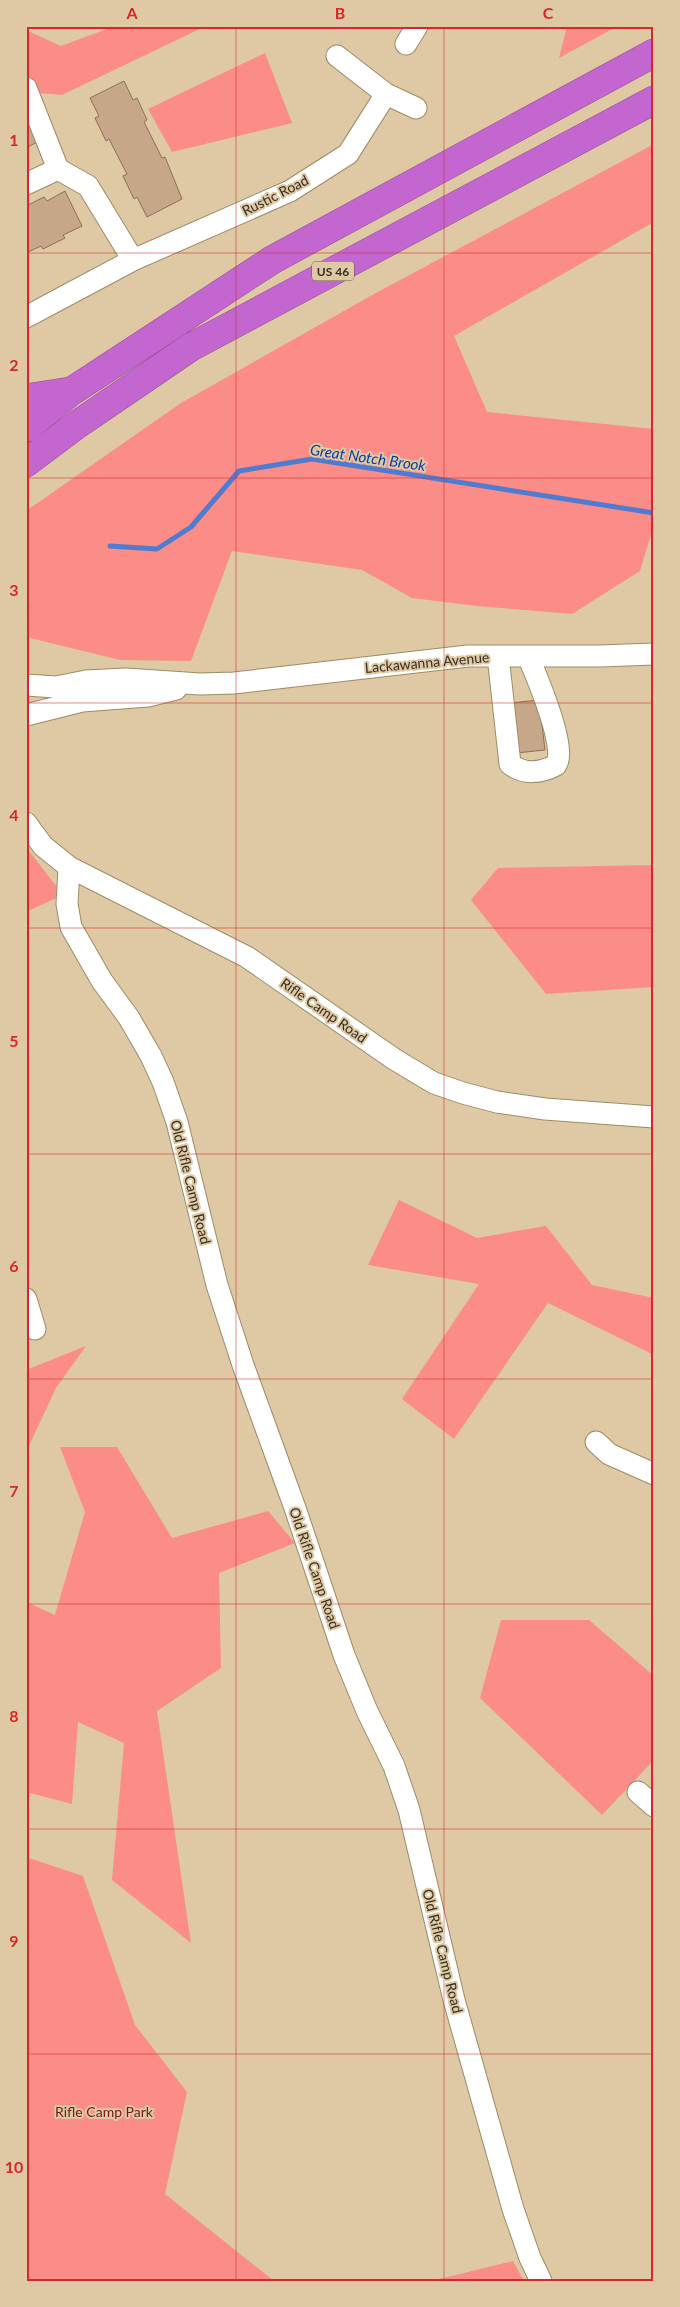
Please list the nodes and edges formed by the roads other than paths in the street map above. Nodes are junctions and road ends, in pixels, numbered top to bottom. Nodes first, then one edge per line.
1 (417, 26) edge
2 (406, 44) dead end
3 (654, 53) edge
4 (337, 56) dead end
5 (26, 88) edge
6 (386, 94) junction
7 (654, 100) edge
8 (416, 108) dead end
9 (58, 169) junction
10 (26, 184) edge
11 (133, 260) junction
12 (26, 317) edge
13 (72, 391) junction
14 (26, 398) edge
15 (26, 428) edge
16 (26, 464) edge
17 (654, 654) edge
18 (498, 656) junction
19 (528, 656) junction
20 (26, 684) edge
21 (200, 684) junction
22 (26, 715) edge
23 (26, 823) edge
24 (69, 867) junction
25 (654, 1117) edge
26 (26, 1299) edge
27 (35, 1329) dead end
28 (596, 1442) dead end
29 (654, 1474) edge
30 (541, 2281) edge

1 - 2 street
3 - 13 highway
4 - 6 street
5 - 9 street
6 - 8 street
6 - 11 street, Rustic Road
7 - 16 highway, US 46
9 - 10 street
9 - 11 street
11 - 12 street, Rustic Road
13 - 14 highway
13 - 15 highway
17 - 19 street, Lackawanna Avenue
18 - 19 street, Lackawanna Avenue
18 - 19 street
18 - 21 street, Lackawanna Avenue
20 - 21 street, Lackawanna Avenue
21 - 22 street, Lackawanna Avenue
23 - 24 street, Rifle Camp Road
24 - 25 street, Rifle Camp Road
24 - 30 street, Old Rifle Camp Road
26 - 27 street
28 - 29 street

